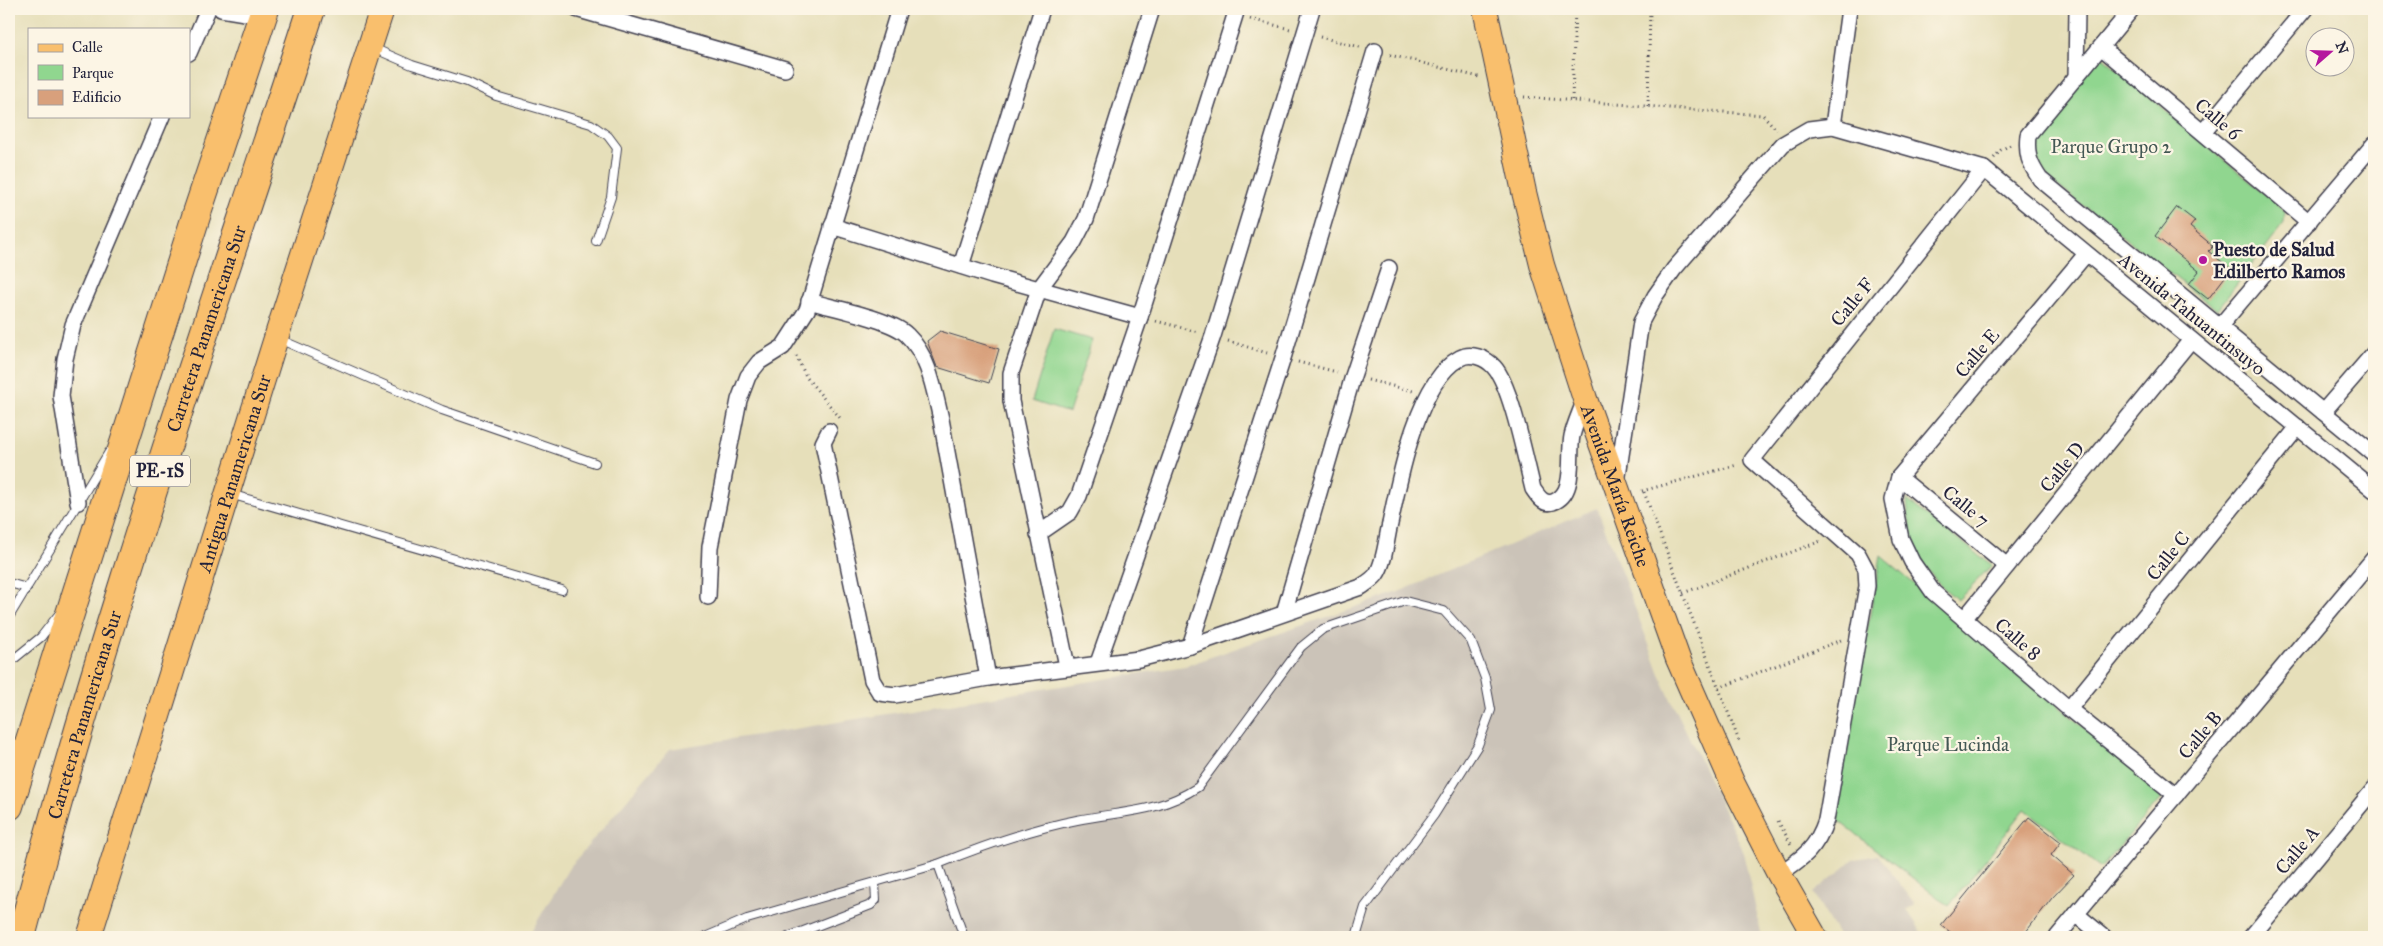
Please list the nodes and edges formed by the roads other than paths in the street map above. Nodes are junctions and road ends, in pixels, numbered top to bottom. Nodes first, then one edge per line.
1 (208, 9) edge
2 (221, 9) edge
3 (311, 9) edge
4 (382, 9) edge
5 (576, 9) edge
6 (899, 9) edge
7 (1042, 9) edge
8 (1152, 9) edge
9 (1312, 9) edge
10 (1849, 9) edge
11 (2077, 9) edge
12 (2132, 9) edge
13 (2305, 9) edge
14 (264, 12) edge
15 (1236, 12) edge
16 (1488, 15) edge
17 (370, 46) junction
18 (2101, 47) junction
19 (190, 51) edge
20 (1375, 51) road end
21 (785, 70) dead end
22 (2076, 78) junction
23 (161, 118) edge
24 (1833, 126) junction
25 (2203, 132) junction
26 (2374, 144) edge
27 (1984, 169) junction
28 (2309, 222) junction
29 (832, 226) junction
30 (596, 241) dead end
31 (2086, 254) junction
32 (961, 266) junction
33 (1389, 268) dead end
34 (1039, 289) junction
35 (809, 301) junction
36 (1140, 317) junction
37 (2220, 326) junction
38 (276, 338) junction
39 (2190, 340) junction
40 (2374, 353) edge
41 (1585, 399) junction
42 (137, 408) junction
43 (2323, 412) junction
44 (2298, 427) junction
45 (830, 431) dead end
46 (2374, 454) edge
47 (595, 462) dead end
48 (1899, 477) junction
49 (1617, 480) junction
50 (2374, 490) edge
51 (228, 493) junction
52 (78, 502) junction
53 (1038, 534) junction
54 (2374, 558) edge
55 (2007, 566) junction
56 (9, 583) edge
57 (27, 588) junction
58 (77, 590) junction
59 (562, 590) dead end
60 (708, 597) dead end
61 (1284, 613) junction
62 (9, 617) edge
63 (1964, 619) junction
64 (1190, 646) junction
65 (9, 663) edge
66 (1098, 663) junction
67 (1066, 666) junction
68 (988, 678) junction
69 (2069, 709) junction
70 (2374, 789) edge
71 (2176, 795) junction
72 (9, 806) edge
73 (938, 864) junction
74 (1779, 874) junction
75 (875, 883) junction
76 (2076, 914) junction
77 (21, 937) edge
78 (89, 937) edge
79 (705, 937) edge
80 (788, 937) edge
81 (964, 937) edge
82 (1356, 937) edge
83 (1816, 937) edge
84 (2057, 937) edge
85 (2104, 937) edge
86 (2251, 937) edge

1 - 19 street
2 - 14 street
3 - 77 highway, Carretera Panamericana Sur / PE-1S
4 - 17 main road, Antigua Panamericana Sur
5 - 21 street
6 - 29 street
7 - 32 street
8 - 34 street
9 - 66 street
10 - 24 street
11 - 22 street
12 - 18 street
13 - 25 street
14 - 42 highway, PE-1S
15 - 36 street
16 - 41 main road, Avenida María Reiche
17 - 30 lane
17 - 38 main road, Antigua Panamericana Sur
18 - 22 street
18 - 25 street, Calle 6
20 - 64 street
22 - 37 street, Avenida Tahuantinsuyo
23 - 52 street
24 - 27 street
24 - 49 street
25 - 28 street, Calle 6
26 - 28 street
27 - 31 street, Avenida Tahuantinsuyo
27 - 74 street, Calle F
28 - 37 street
29 - 32 street
29 - 35 street
31 - 39 street, Avenida Tahuantinsuyo
31 - 48 street, Calle E
32 - 34 street
33 - 61 street
34 - 36 street
34 - 53 street
35 - 60 street
35 - 68 street
36 - 53 street
37 - 43 street, Avenida Tahuantinsuyo
38 - 47 lane
38 - 51 main road, Antigua Panamericana Sur
39 - 44 street, Avenida Tahuantinsuyo
39 - 55 street, Calle D
40 - 43 street
41 - 49 main road, Avenida María Reiche
41 - 61 street
42 - 52 lane
42 - 58 highway, PE-1S
43 - 46 street, Avenida Tahuantinsuyo
44 - 50 street, Avenida Tahuantinsuyo
44 - 69 street, Calle C
45 - 68 street
48 - 55 street, Calle 7
48 - 63 street, Calle 8
49 - 74 main road, Avenida María Reiche
51 - 59 lane
51 - 78 main road, Antigua Panamericana Sur
52 - 57 lane
53 - 67 street
54 - 71 street, Calle B
55 - 63 street, Calle D
56 - 57 lane
57 - 62 lane
58 - 65 lane
58 - 72 highway, PE-1S
61 - 64 street
63 - 69 street, Calle 8
64 - 66 street
66 - 67 street
67 - 68 street
69 - 71 street, Calle 8
70 - 86 street, Calle A
71 - 76 street, Calle B
73 - 75 lane
73 - 81 lane
73 - 82 lane
74 - 83 main road, Avenida María Reiche
75 - 79 lane
75 - 80 lane
76 - 84 street, Calle B
76 - 85 street

